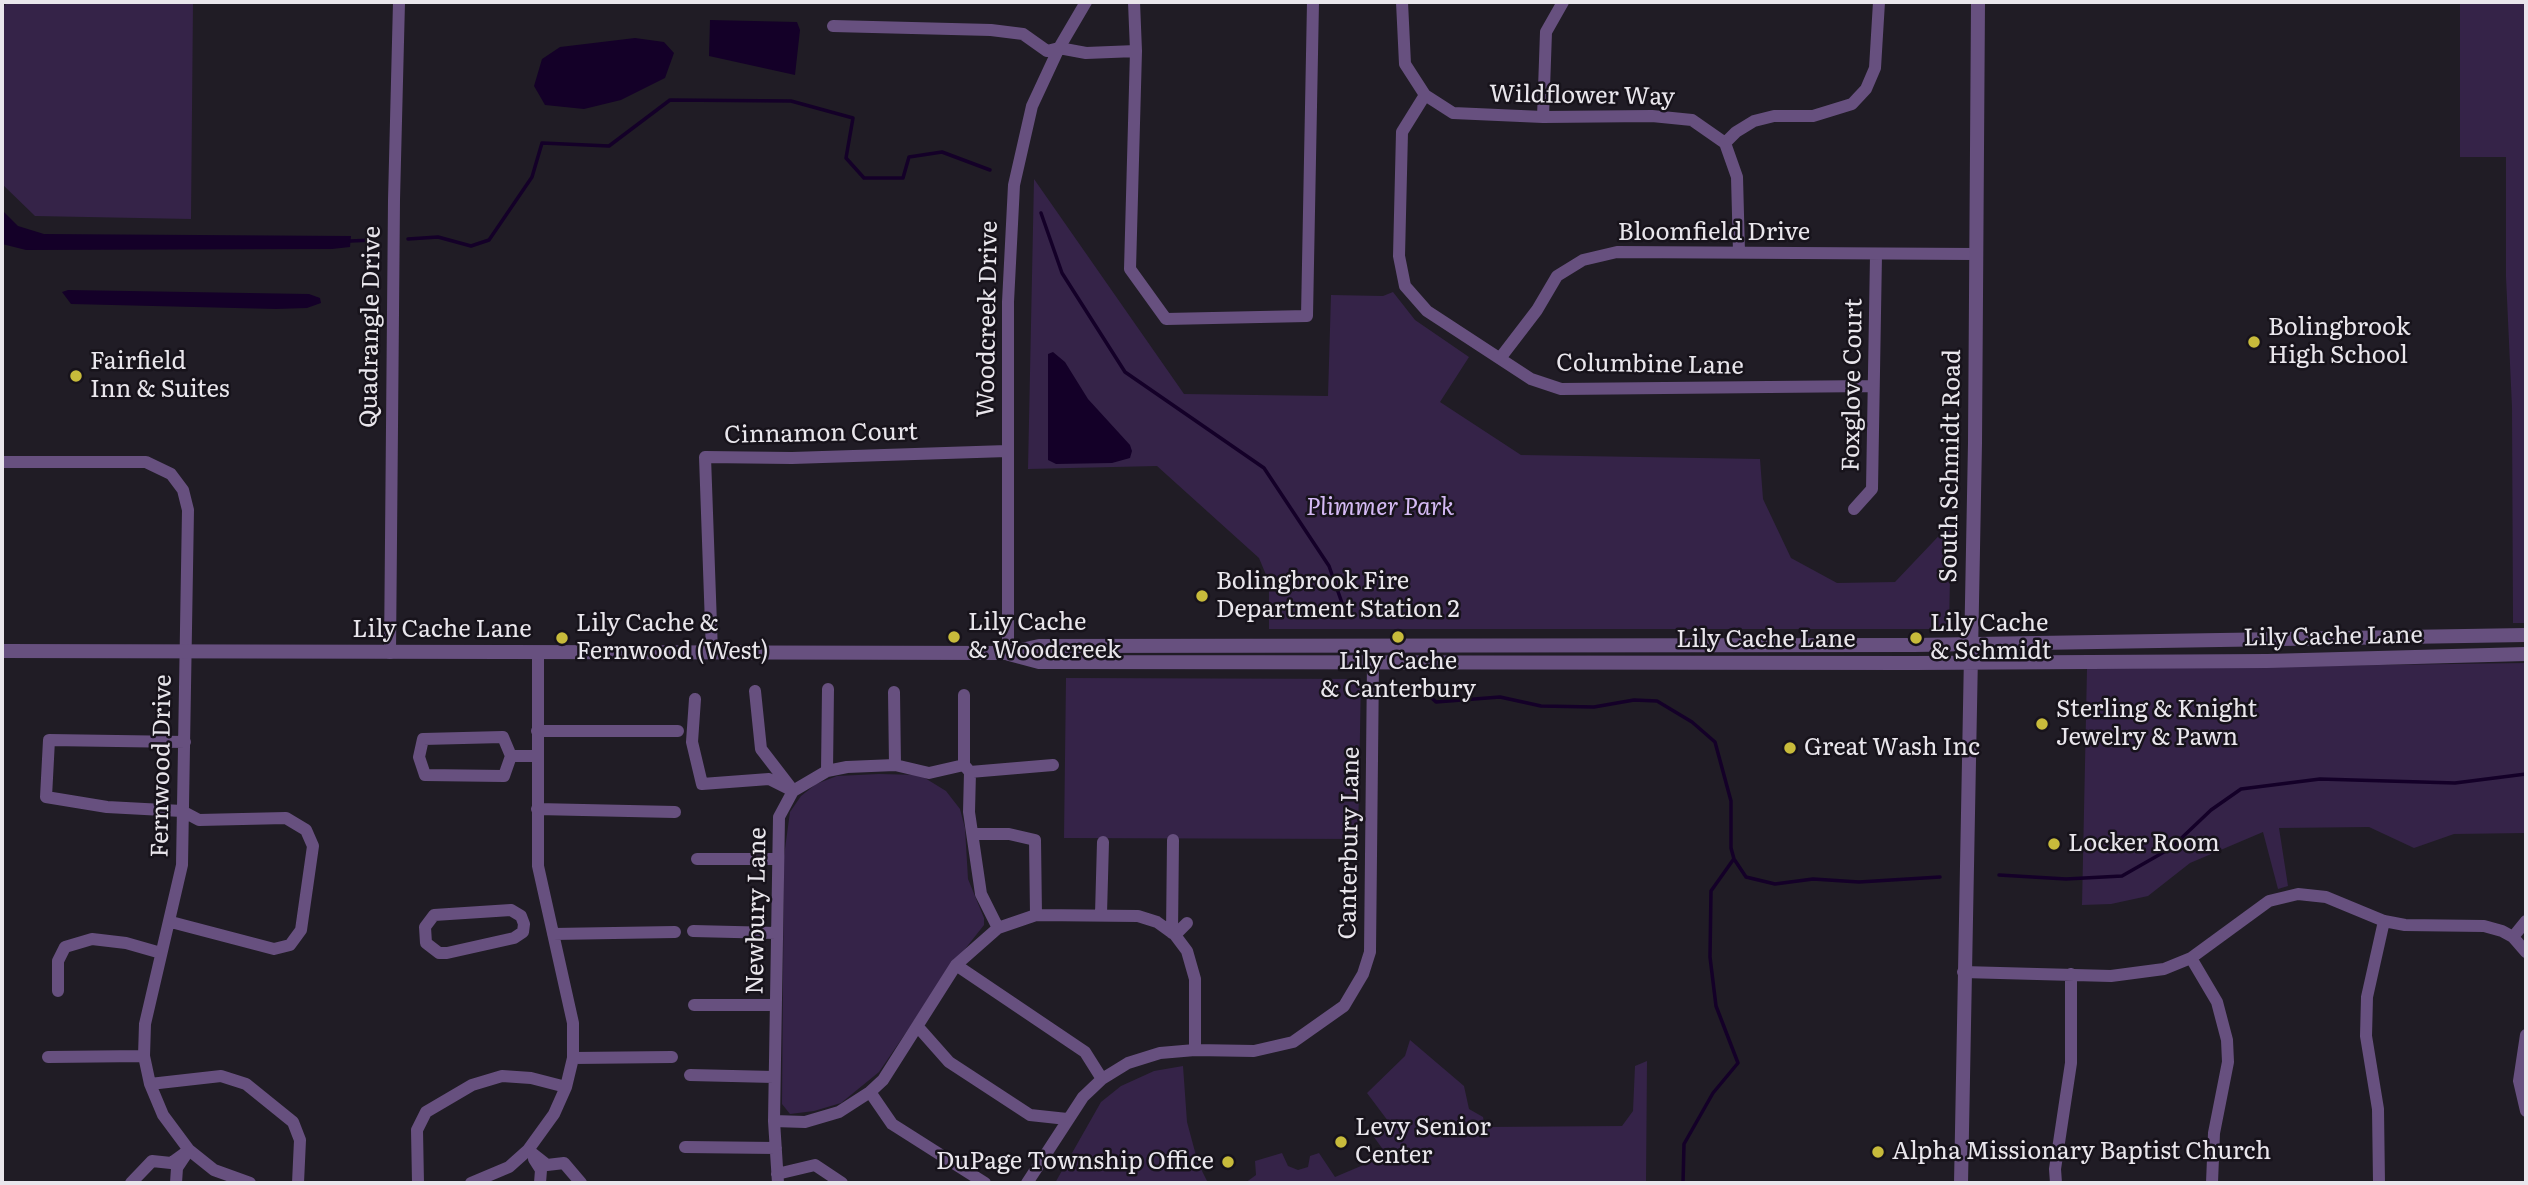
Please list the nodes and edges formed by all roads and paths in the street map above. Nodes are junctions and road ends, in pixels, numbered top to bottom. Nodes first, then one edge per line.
1 (399, 2) edge
2 (1087, 2) edge
3 (1134, 2) edge
4 (1313, 2) edge
5 (1402, 2) edge
6 (1563, 2) edge
7 (1879, 2) edge
8 (1978, 2) edge
9 (833, 26) dead end
10 (1059, 48) junction
11 (1136, 51) junction
12 (1425, 95) junction
13 (1543, 117) junction
14 (1725, 143) junction
15 (1739, 252) junction
16 (1976, 254) junction
17 (1876, 255) junction
18 (1501, 357) junction
19 (1873, 386) junction
20 (1007, 451) junction
21 (2, 462) edge
22 (1854, 509) dead end
23 (2526, 635) edge
24 (1971, 645) junction
25 (1373, 646) junction
26 (2, 651) edge
27 (390, 653) junction
28 (538, 653) junction
29 (712, 653) junction
30 (1008, 653) junction
31 (184, 654) junction
32 (2526, 654) edge
33 (1373, 663) junction
34 (1971, 663) junction
35 (828, 689) dead end
36 (755, 691) dead end
37 (894, 692) dead end
38 (964, 695) dead end
39 (695, 698) dead end
40 (677, 731) dead end
41 (537, 732) junction
42 (185, 742) junction
43 (511, 756) junction
44 (538, 756) junction
45 (895, 765) junction
46 (1053, 765) dead end
47 (967, 769) junction
48 (827, 771) junction
49 (793, 791) junction
50 (537, 809) junction
51 (182, 811) junction
52 (675, 812) dead end
53 (972, 834) junction
54 (1173, 840) dead end
55 (1104, 842) dead end
56 (697, 859) dead end
57 (778, 859) junction
58 (1035, 915) junction
59 (1101, 915) junction
60 (549, 918) junction
61 (2526, 920) edge
62 (2384, 921) junction
63 (171, 922) junction
64 (524, 923) junction
65 (1187, 923) dead end
66 (998, 928) junction
67 (693, 931) dead end
68 (675, 932) dead end
69 (776, 933) junction
70 (553, 934) junction
71 (1174, 934) junction
72 (2513, 937) junction
73 (2526, 952) edge
74 (161, 953) junction
75 (2191, 958) junction
76 (956, 965) junction
77 (1963, 972) junction
78 (2071, 974) junction
79 (58, 992) dead end
80 (694, 1005) dead end
81 (776, 1005) junction
82 (918, 1027) junction
83 (2526, 1035) edge
84 (1195, 1049) junction
85 (144, 1056) junction
86 (48, 1057) dead end
87 (573, 1058) junction
88 (672, 1058) dead end
89 (690, 1075) dead end
90 (774, 1077) junction
91 (1102, 1079) junction
92 (150, 1084) junction
93 (566, 1087) junction
94 (870, 1093) junction
95 (2526, 1111) edge
96 (1067, 1119) junction
97 (774, 1121) junction
98 (685, 1147) dead end
99 (776, 1148) junction
100 (189, 1150) junction
101 (528, 1150) junction
102 (778, 1178) edge
103 (131, 1183) edge
104 (176, 1183) edge
105 (250, 1183) edge
106 (298, 1183) edge
107 (418, 1183) edge
108 (471, 1183) edge
109 (540, 1183) edge
110 (582, 1183) edge
111 (842, 1183) edge
112 (985, 1183) edge
113 (1027, 1183) edge
114 (1961, 1183) edge
115 (2056, 1183) edge
116 (2212, 1183) edge
117 (2379, 1183) edge

1 - 27 street, Quadrangle Drive
2 - 10 street, Woodcreek Drive
3 - 11 street
4 - 11 street
5 - 12 street, Wildflower Way
6 - 13 street
7 - 14 street
8 - 16 street, South Schmidt Road
9 - 10 street
10 - 11 street
10 - 20 street, Woodcreek Drive
12 - 13 street, Wildflower Way
12 - 18 street, Columbine Lane
13 - 14 street, Wildflower Way
14 - 15 street
15 - 17 street, Bloomfield Drive
15 - 18 street, Bloomfield Drive
16 - 17 street, Bloomfield Drive
16 - 24 street, South Schmidt Road
17 - 19 street, Foxglove Court
18 - 19 street, Columbine Lane
19 - 22 street, Foxglove Court
20 - 29 street, Cinnamon Court
20 - 30 street, Woodcreek Drive
21 - 31 street, Fernwood Drive
23 - 24 street, Lily Cache Lane
24 - 25 street, Lily Cache Lane
24 - 34 street, South Schmidt Road
25 - 30 street, Lily Cache Lane
25 - 33 street
26 - 31 street, Lily Cache Lane
27 - 28 street, Lily Cache Lane
27 - 31 street, Lily Cache Lane
28 - 29 street, Lily Cache Lane
28 - 41 street
29 - 30 street, Lily Cache Lane
30 - 33 street, Lily Cache Lane
31 - 42 street, Fernwood Drive
32 - 34 street, Lily Cache Lane
33 - 34 street, Lily Cache Lane
33 - 84 street, Canterbury Lane
34 - 77 street, South Schmidt Road
35 - 48 street
36 - 49 street
37 - 45 street
38 - 47 street
39 - 49 street
40 - 41 street
41 - 44 street
42 - 51 street, Fernwood Drive
42 - 51 street
43 - 43 street
43 - 44 street
44 - 50 street
45 - 47 street
45 - 48 street
46 - 47 street
47 - 53 street
48 - 49 street
49 - 57 street, Newbury Lane
50 - 52 street
50 - 60 street
51 - 63 street, Fernwood Drive
51 - 63 street
53 - 58 street
53 - 66 street
54 - 71 street
55 - 59 street
56 - 57 street
57 - 69 street, Newbury Lane
58 - 59 street
58 - 66 street
59 - 71 street
60 - 64 street
60 - 70 street
61 - 72 street
62 - 72 street
62 - 75 street
62 - 117 street
63 - 74 street, Fernwood Drive
64 - 64 street
65 - 71 street
66 - 76 street
67 - 69 street
68 - 70 street
69 - 81 street, Newbury Lane
70 - 87 street
71 - 84 street
72 - 73 street
74 - 79 street
74 - 85 street, Fernwood Drive
75 - 78 street
75 - 116 street
76 - 82 street
76 - 91 street
77 - 78 street
77 - 114 street, South Schmidt Road
78 - 115 street
80 - 81 street
81 - 90 street, Newbury Lane
82 - 94 street
82 - 96 street
83 - 95 street
84 - 91 street, Canterbury Lane
85 - 86 street
85 - 92 street, Fernwood Drive
87 - 88 street
87 - 93 street
89 - 90 street
90 - 97 street, Newbury Lane
91 - 96 street, Canterbury Lane
92 - 100 street, Fernwood Drive
92 - 106 street
93 - 101 street
93 - 107 street
94 - 97 street
94 - 112 street
96 - 113 street, Canterbury Lane
97 - 99 street, Newbury Lane
98 - 99 street
99 - 102 street, Newbury Lane
100 - 103 street
100 - 104 street
100 - 105 street, Fernwood Drive
101 - 108 street
101 - 109 street
101 - 110 street
102 - 111 street

